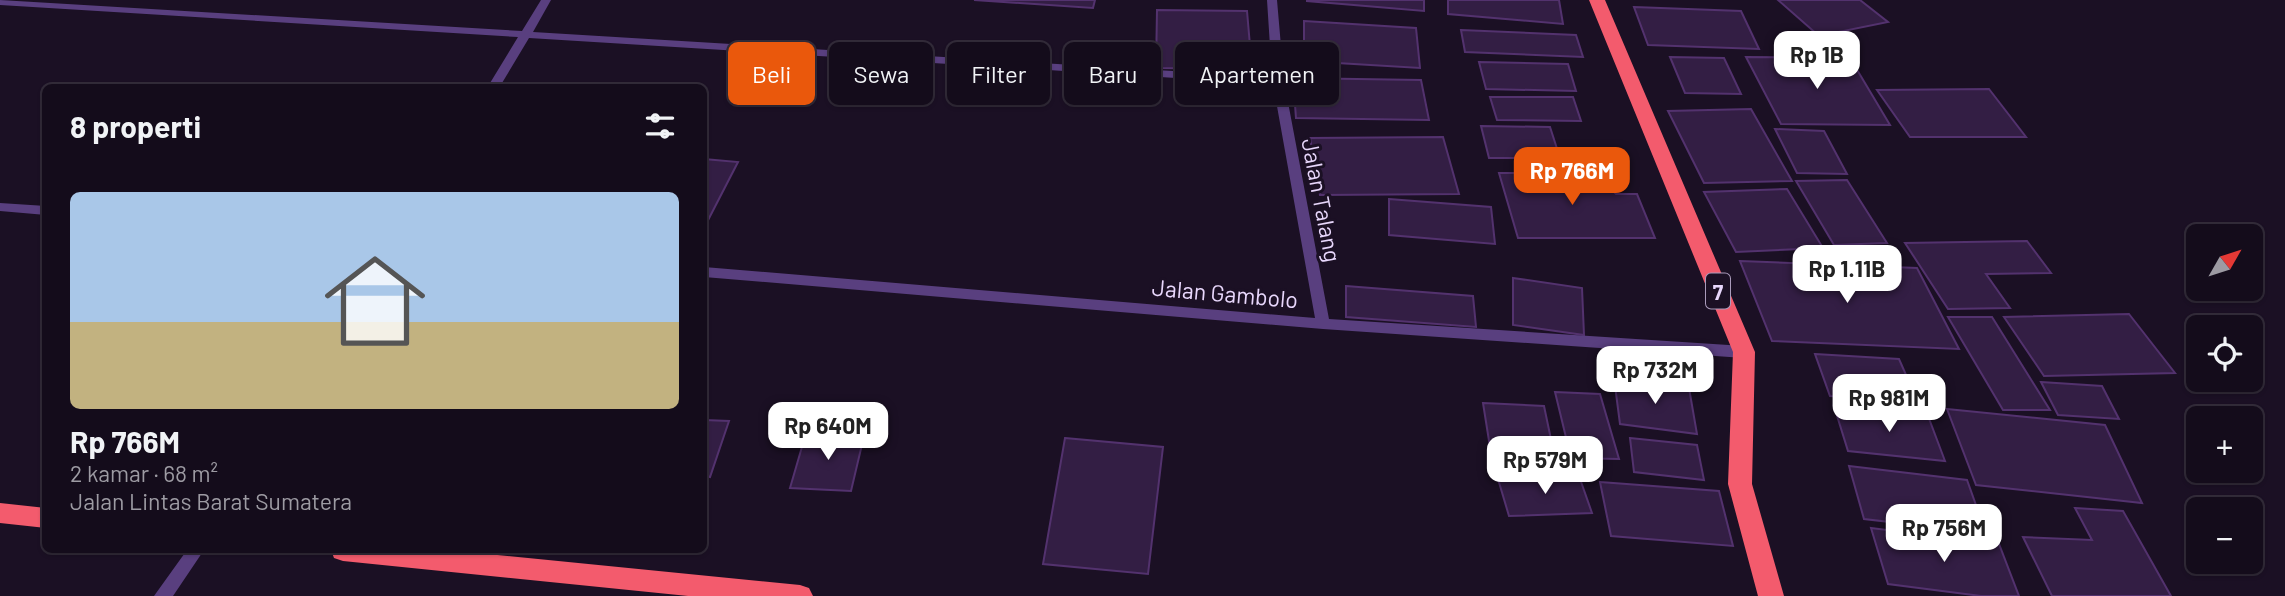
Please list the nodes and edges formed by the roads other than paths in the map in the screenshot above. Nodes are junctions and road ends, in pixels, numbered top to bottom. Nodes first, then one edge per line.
1 (546, 0) edge
2 (1272, 0) edge
3 (1597, 0) edge
4 (0, 2) edge
5 (525, 34) junction
6 (1275, 42) edge
7 (1175, 75) edge
8 (495, 84) edge
9 (1282, 105) edge
10 (0, 206) edge
11 (42, 211) edge
12 (707, 272) edge
13 (1323, 324) junction
14 (1744, 352) junction
15 (0, 513) edge
16 (42, 518) edge
17 (194, 553) edge
18 (373, 553) edge
19 (163, 596) edge
20 (800, 596) edge
21 (1771, 596) edge

1 - 5 street
2 - 6 street, Jalan Talang
3 - 14 highway, 7
4 - 5 street
5 - 7 street
5 - 8 street
9 - 13 street, Jalan Talang
10 - 11 street
12 - 13 street, Jalan Gambolo
13 - 14 street, Jalan Gambolo
14 - 21 highway, 7
15 - 16 highway
17 - 19 street
18 - 20 highway

